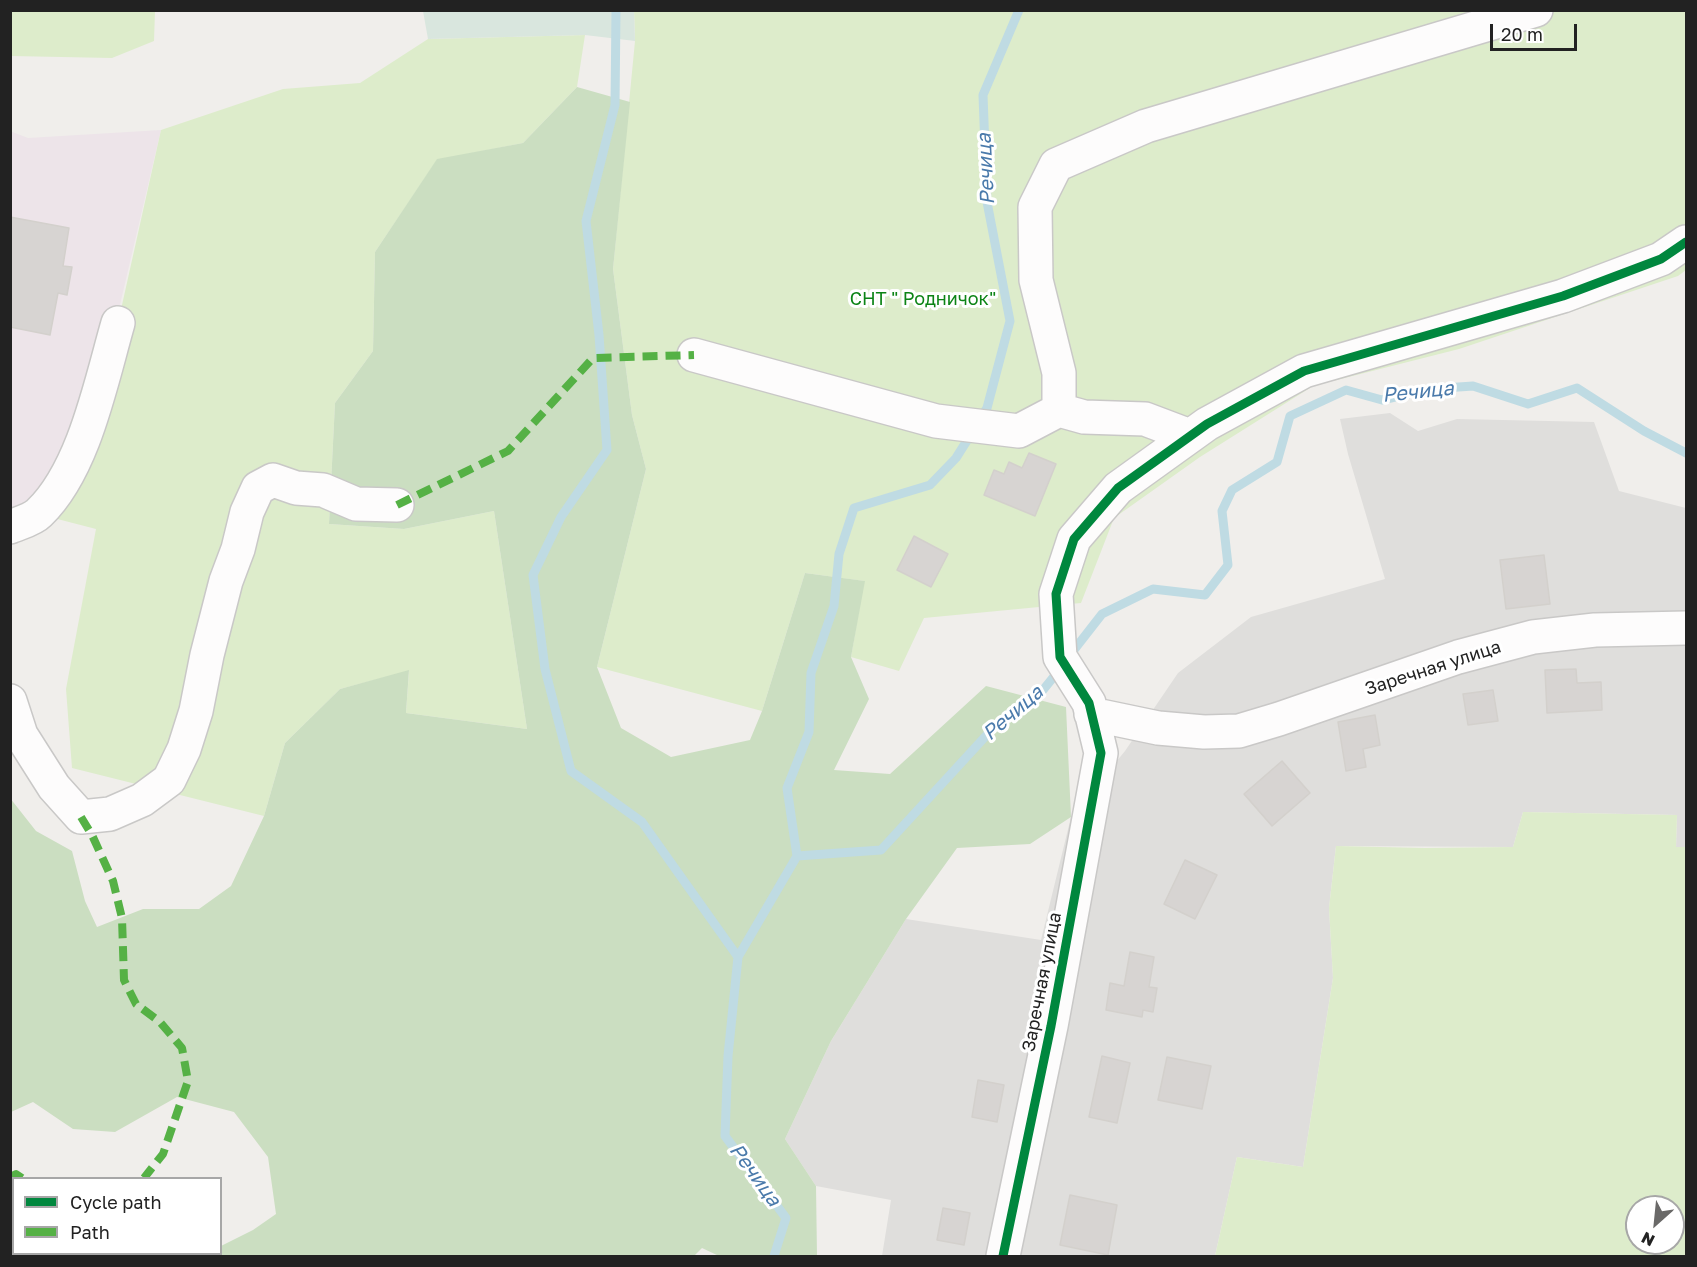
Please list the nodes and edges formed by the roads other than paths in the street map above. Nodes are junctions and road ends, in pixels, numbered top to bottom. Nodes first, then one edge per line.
1 (1536, 10) edge
2 (1686, 242) edge
3 (118, 323) dead end
4 (694, 355) dead end
5 (1059, 410) junction
6 (1190, 436) junction
7 (398, 505) dead end
8 (10, 527) edge
9 (1686, 628) edge
10 (10, 700) edge
11 (1091, 714) junction
12 (1004, 1257) edge

1 - 5 street
2 - 6 street
3 - 8 street
4 - 5 street
5 - 6 street
6 - 11 street
7 - 10 street
9 - 11 street, Заречная улица
11 - 12 street, Заречная улица

